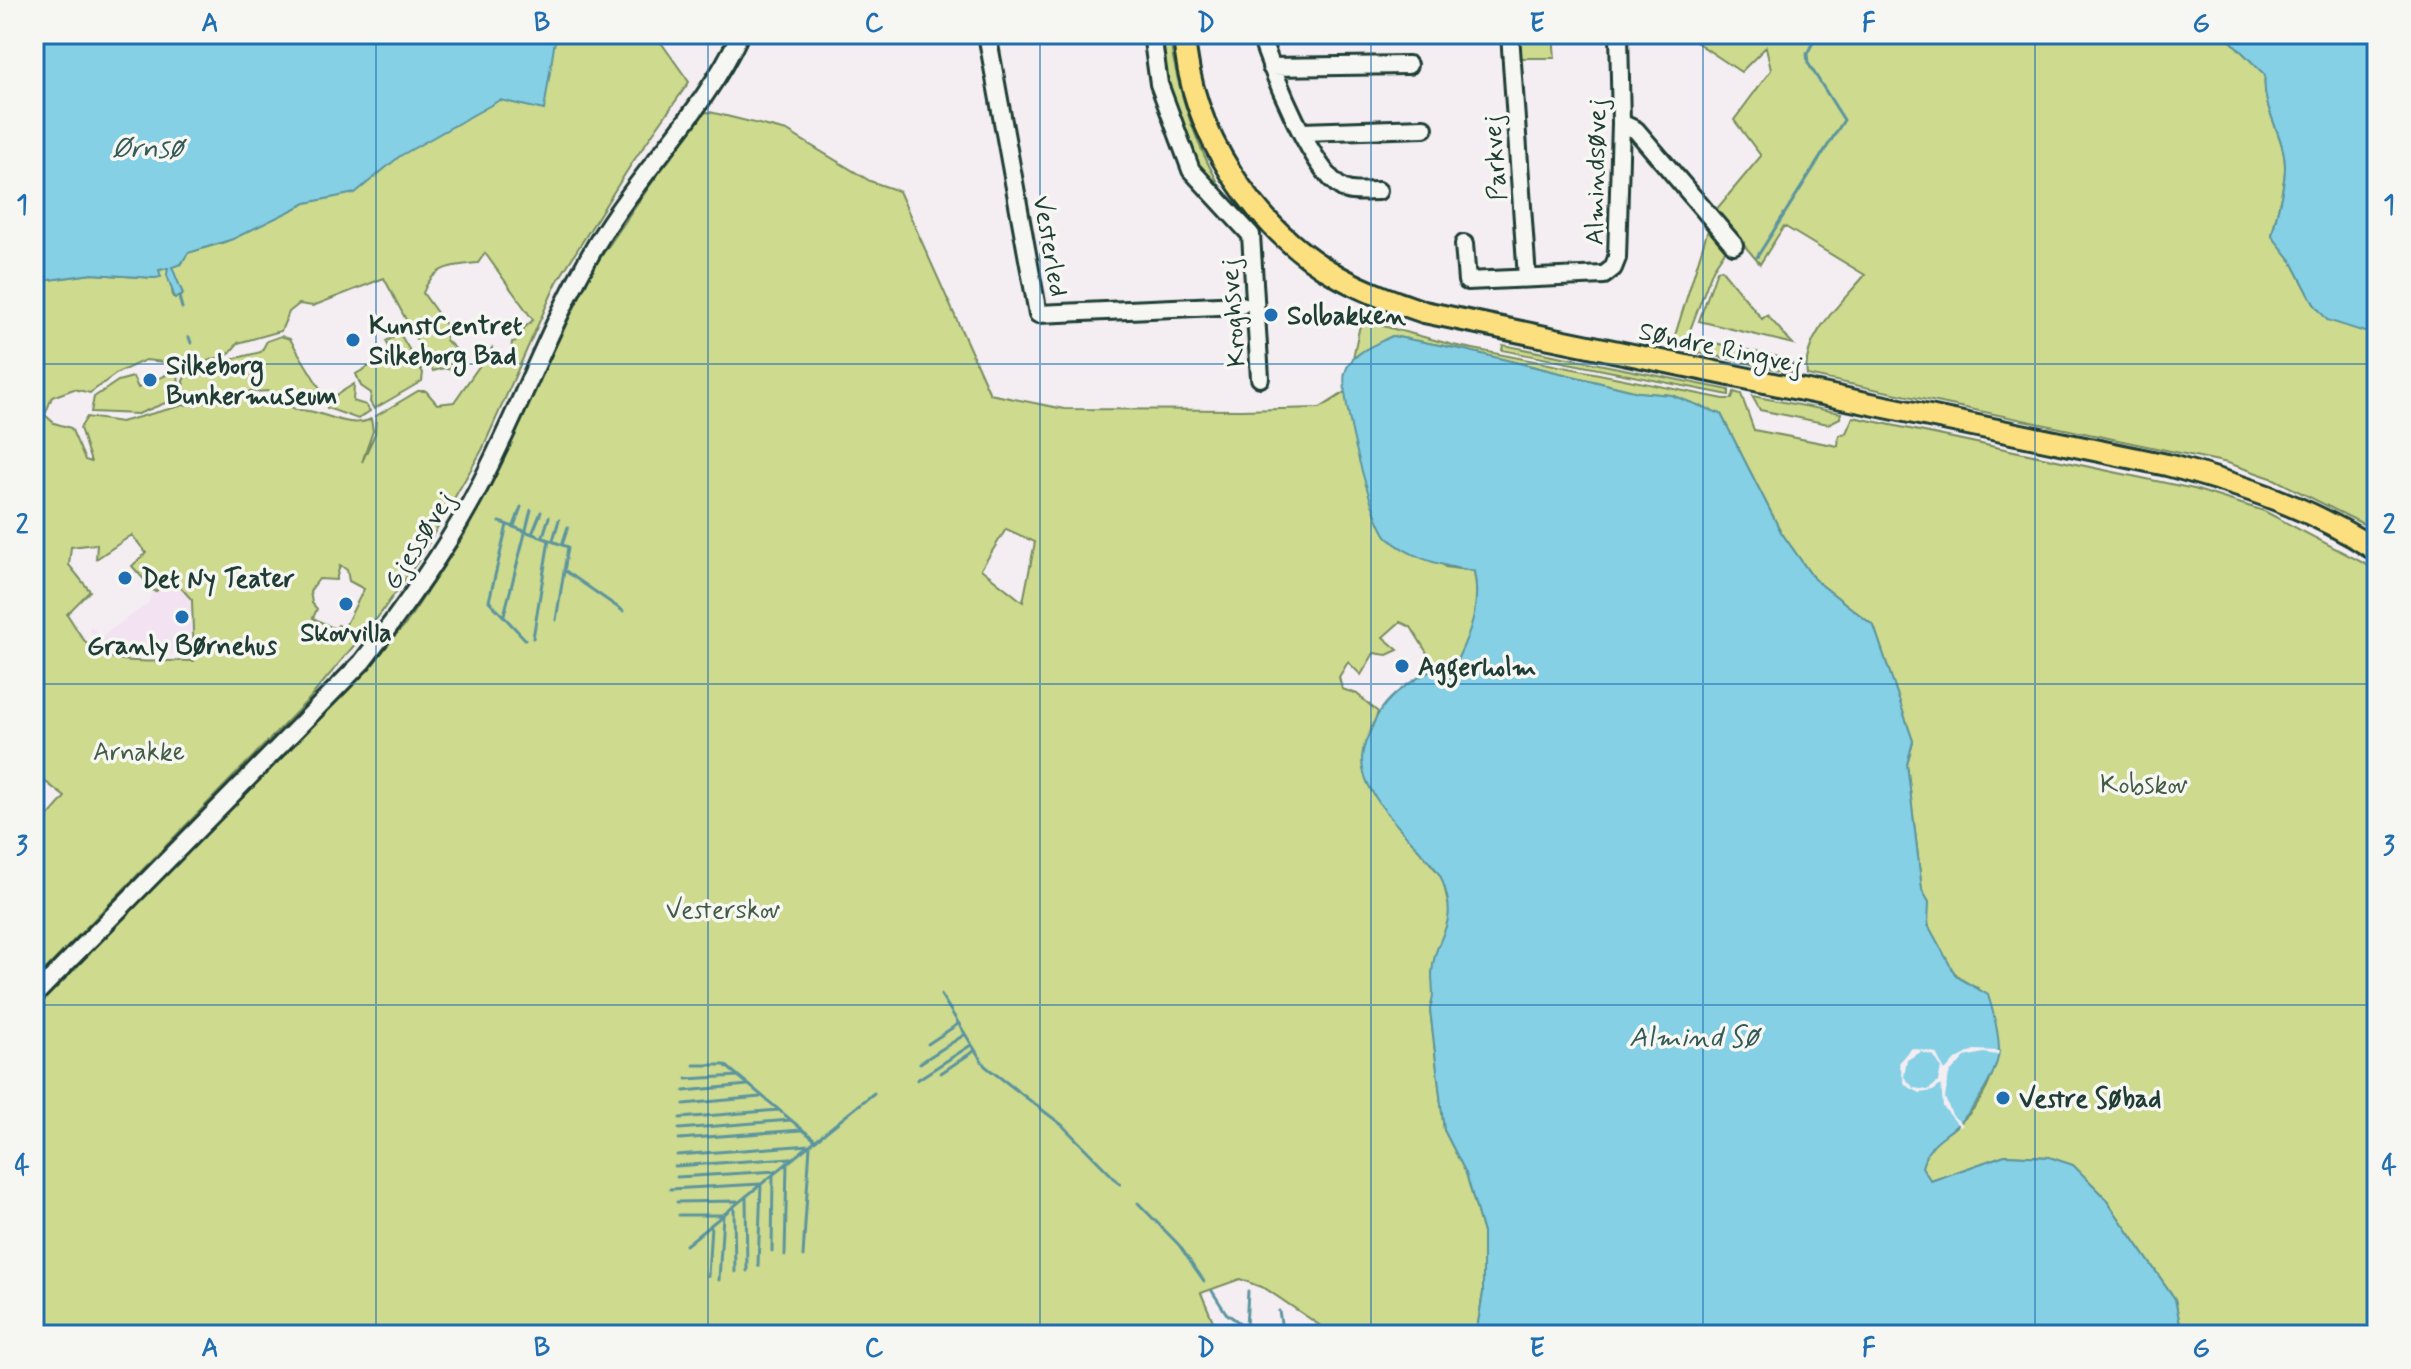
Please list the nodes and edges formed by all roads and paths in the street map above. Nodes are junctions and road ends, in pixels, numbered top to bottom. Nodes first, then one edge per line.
1 (740, 34) edge
2 (987, 34) edge
3 (1152, 34) edge
4 (1184, 34) edge
5 (1260, 34) edge
6 (1510, 34) edge
7 (1619, 34) edge
8 (1408, 65) dead end
9 (1271, 67) junction
10 (1621, 123) junction
11 (1424, 128) dead end
12 (1302, 132) junction
13 (1378, 191) dead end
14 (1464, 244) dead end
15 (1734, 245) dead end
16 (1527, 278) junction
17 (1241, 305) dead end
18 (1260, 378) dead end
19 (2377, 551) edge
20 (34, 996) edge

1 - 20 street, Gjessøvej
2 - 17 street, Vesterled
3 - 18 street, Kroghsvej
4 - 19 main road, Søndre Ringvej
5 - 9 street
6 - 16 street, Parkvej
7 - 10 street, Almindsøvej
8 - 9 street
9 - 12 street
10 - 15 street
10 - 16 street, Almindsøvej
11 - 12 street
12 - 13 street
14 - 16 street, Almindsøvej

